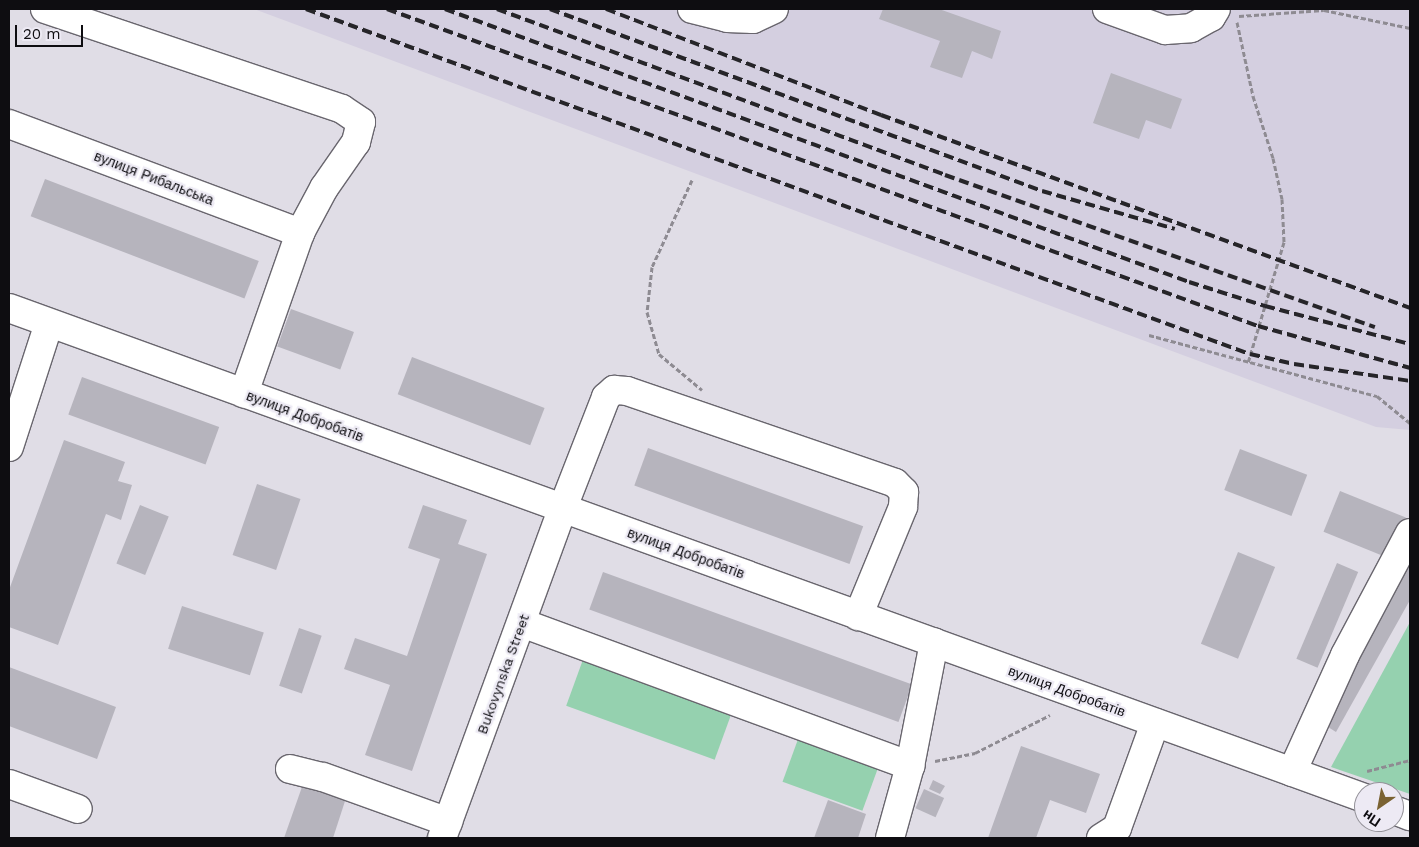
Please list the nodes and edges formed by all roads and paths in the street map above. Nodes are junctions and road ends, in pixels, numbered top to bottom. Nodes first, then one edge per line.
1 (45, 9) edge
2 (692, 9) edge
3 (774, 9) edge
4 (1106, 9) edge
5 (1216, 9) edge
6 (1410, 28) edge
7 (9, 124) edge
8 (692, 180) dead end
9 (300, 233) junction
10 (9, 308) edge
11 (49, 323) junction
12 (1149, 335) dead end
13 (1248, 363) junction
14 (244, 394) junction
15 (712, 421) junction
16 (1410, 423) edge
17 (10, 437) edge
18 (562, 510) junction
19 (1410, 533) edge
20 (858, 616) junction
21 (522, 623) junction
22 (934, 642) junction
23 (1050, 715) dead end
24 (1155, 723) junction
25 (910, 766) junction
26 (290, 769) dead end
27 (1292, 772) junction
28 (9, 784) edge
29 (1354, 794) edge
30 (78, 809) dead end
31 (445, 830) edge
32 (890, 838) edge
33 (1101, 838) edge

1 - 9 street
2 - 3 street
4 - 5 street
6 - 13 path
7 - 9 street, вулиця Рибальська
8 - 15 path
9 - 14 street
10 - 11 street, вулиця Добробатів
11 - 14 street, вулиця Добробатів
11 - 17 street
12 - 13 path
13 - 16 path
14 - 18 street, вулиця Добробатів
15 - 18 street, Bukovynska Street
15 - 20 street
18 - 20 street, вулиця Добробатів
18 - 21 street, Bukovynska Street
19 - 27 street
20 - 22 street, вулиця Добробатів
21 - 25 street
21 - 31 street, Bukovynska Street
22 - 24 street, вулиця Добробатів
22 - 25 street
23 - 25 path
24 - 27 street, вулиця Добробатів
24 - 33 street
25 - 32 street
26 - 31 street
27 - 29 street, вулиця Добробатів
28 - 30 street

